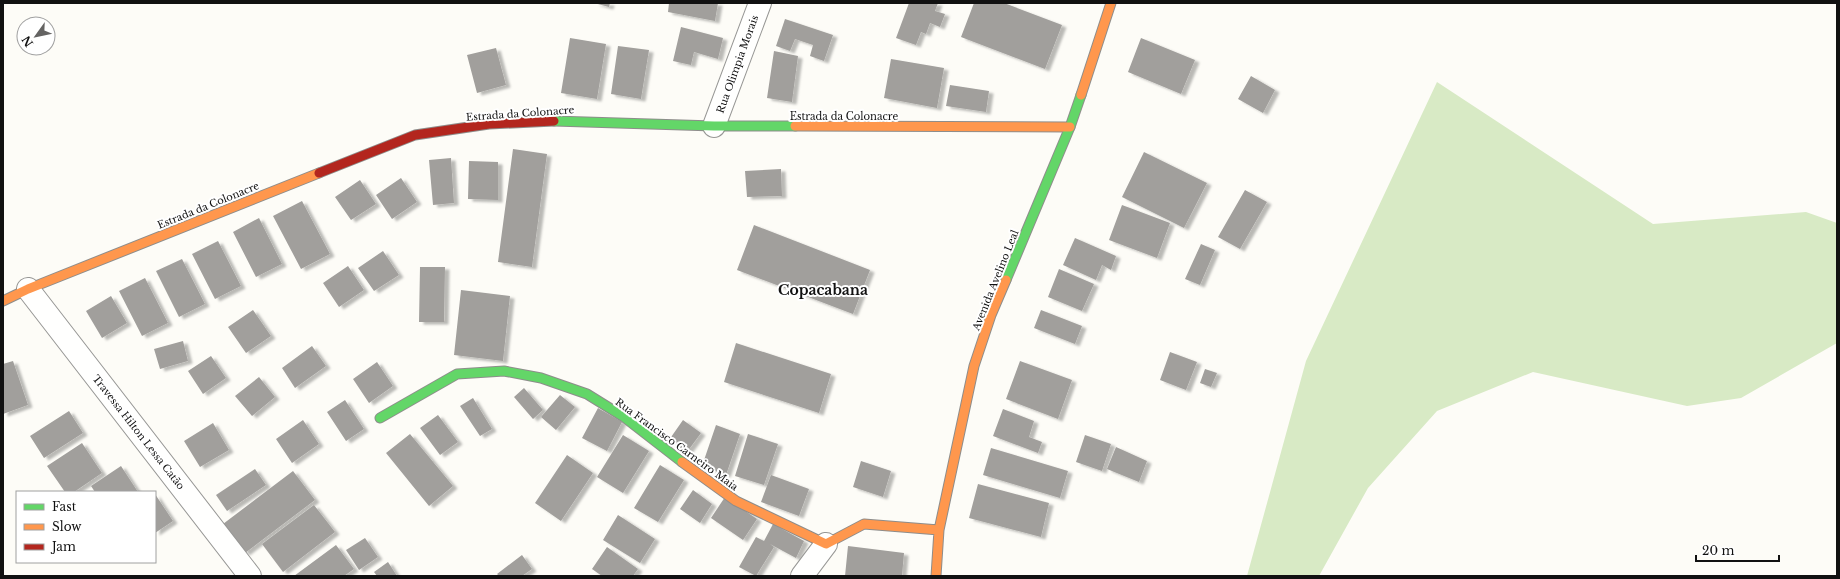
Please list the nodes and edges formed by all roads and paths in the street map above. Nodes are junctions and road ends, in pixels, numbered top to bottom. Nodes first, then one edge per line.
1 (760, 3) edge
2 (1111, 3) edge
3 (714, 126) junction
4 (1070, 127) junction
5 (28, 289) junction
6 (3, 301) edge
7 (380, 418) dead end
8 (940, 530) junction
9 (826, 544) junction
10 (250, 576) edge
11 (802, 576) edge
12 (936, 576) edge

1 - 3 street, Rua Olimpia Morais
2 - 4 street, Avenida Avelino Leal
3 - 4 street, Estrada da Colonacre
3 - 5 street, Estrada da Colonacre
4 - 8 street, Avenida Avelino Leal
5 - 6 street, Estrada da Colonacre
5 - 10 street, Travessa Hilton Lessa Catão
7 - 9 street, Rua Francisco Carneiro Maia
8 - 9 street
8 - 12 street, Avenida Avelino Leal
9 - 11 street

